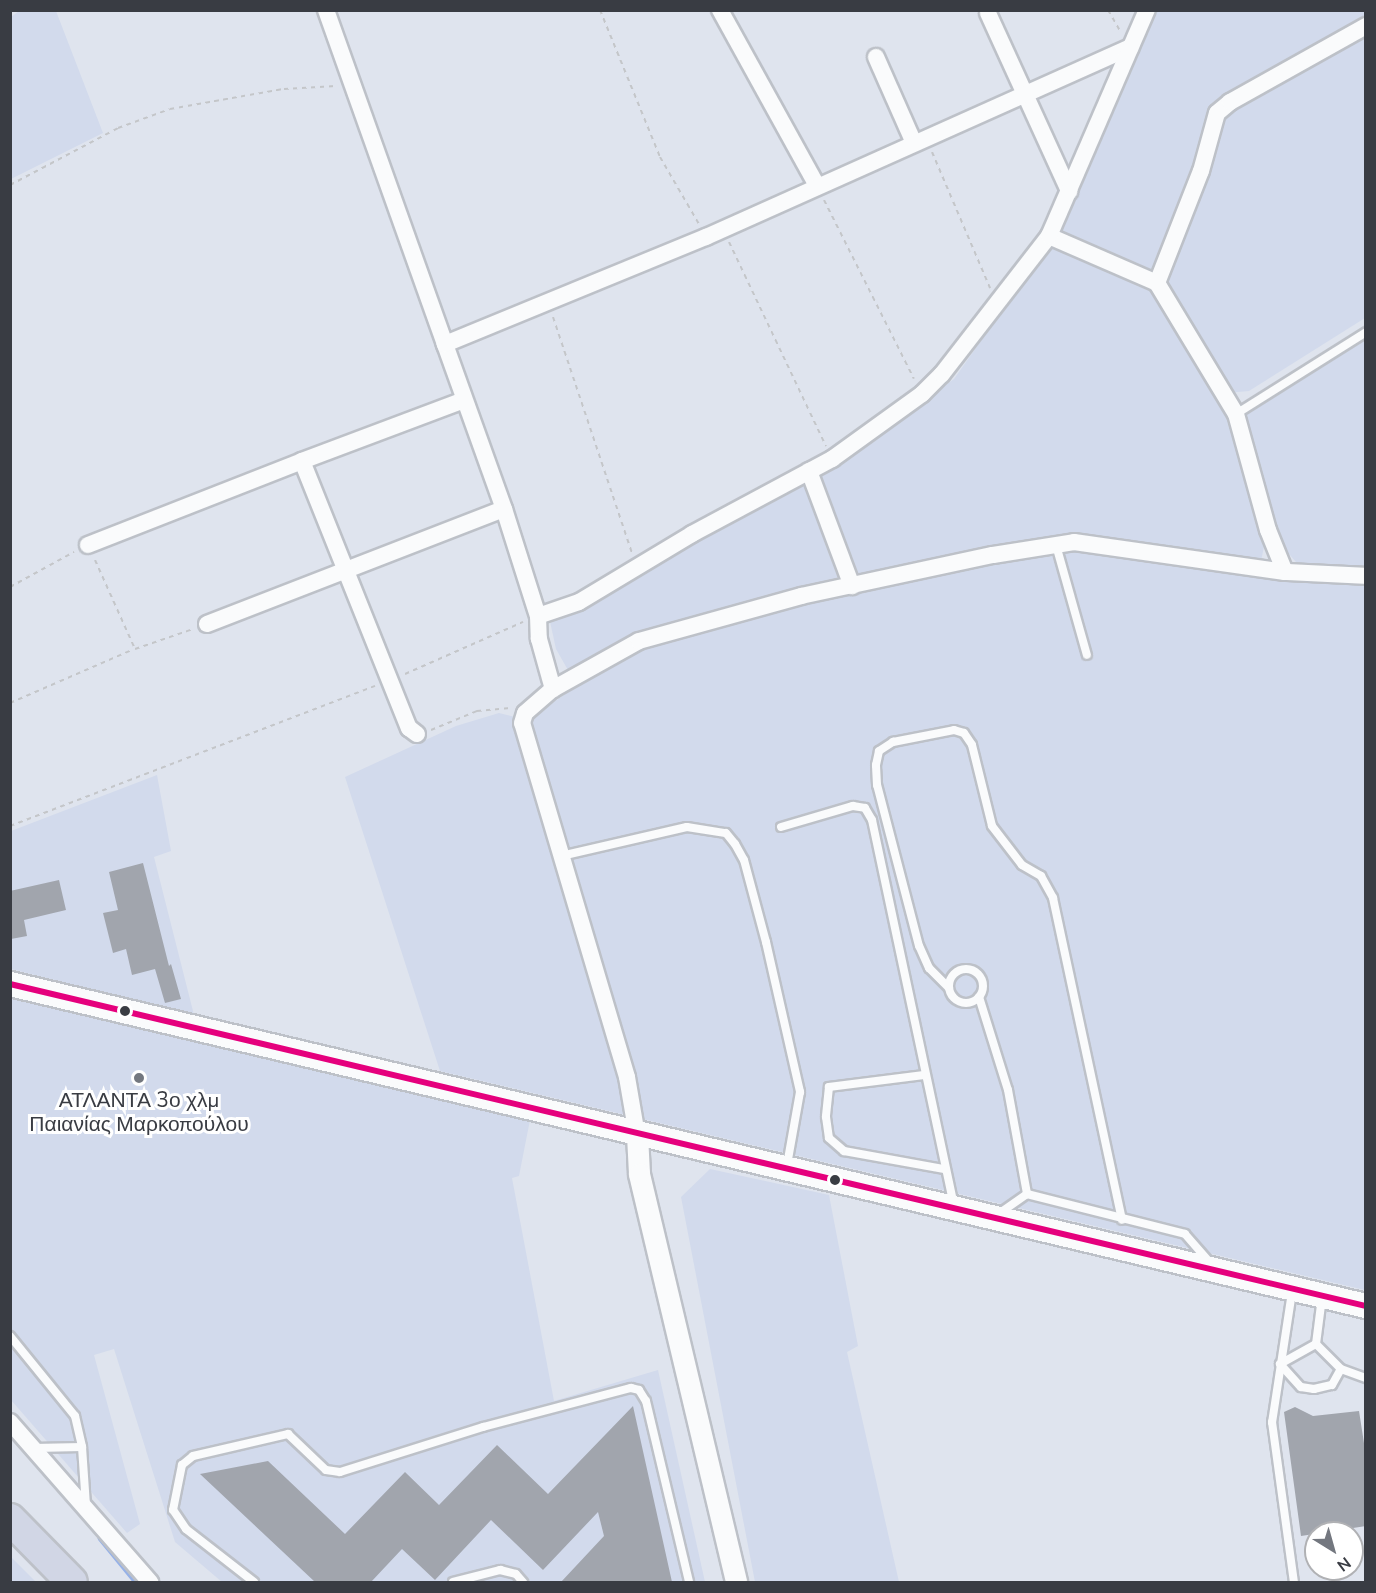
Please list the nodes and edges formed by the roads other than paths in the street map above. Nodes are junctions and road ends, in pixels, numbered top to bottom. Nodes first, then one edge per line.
1 (326, 10) edge
2 (720, 10) edge
3 (1147, 10) edge
4 (988, 13) dead end
5 (1365, 26) edge
6 (1130, 47) junction
7 (876, 57) dead end
8 (1024, 95) junction
9 (920, 141) junction
10 (817, 186) junction
11 (1069, 191) junction
12 (1049, 236) junction
13 (1157, 283) junction
14 (1365, 332) edge
15 (445, 344) junction
16 (464, 399) junction
17 (1236, 414) junction
18 (302, 461) junction
19 (809, 471) junction
20 (504, 509) junction
21 (88, 544) road end
22 (1056, 545) junction
23 (345, 572) junction
24 (1285, 572) junction
25 (1365, 576) edge
26 (852, 586) junction
27 (538, 616) junction
28 (207, 624) road end
29 (1087, 655) dead end
30 (553, 689) junction
31 (417, 734) road end
32 (781, 827) dead end
33 (561, 856) junction
34 (10, 984) edge
35 (949, 988) junction
36 (978, 997) junction
37 (924, 1075) junction
38 (637, 1136) junction
39 (786, 1169) junction
40 (944, 1169) junction
41 (1027, 1194) junction
42 (956, 1210) junction
43 (992, 1218) junction
44 (1122, 1220) junction
45 (1217, 1271) junction
46 (1293, 1288) junction
47 (1322, 1295) junction
48 (1365, 1306) edge
49 (10, 1336) edge
50 (1316, 1344) junction
51 (1280, 1364) junction
52 (1341, 1369) junction
53 (1365, 1378) edge
54 (10, 1422) edge
55 (82, 1447) junction
56 (33, 1448) junction
57 (86, 1507) junction
58 (10, 1519) edge
59 (72, 1582) edge
60 (150, 1582) edge
61 (254, 1582) edge
62 (453, 1582) edge
63 (523, 1582) edge
64 (689, 1582) edge
65 (736, 1582) edge
66 (1294, 1582) edge

1 - 15 street
2 - 10 street
3 - 6 street
4 - 8 street
5 - 13 street
6 - 8 street
6 - 11 street
7 - 9 street
8 - 9 street
8 - 11 street
9 - 10 street
10 - 15 street
11 - 12 street
12 - 13 street
12 - 19 street
13 - 17 street
14 - 17 lane
15 - 16 street
16 - 18 street
16 - 20 street
17 - 24 street
18 - 21 street
18 - 23 street
19 - 26 street
19 - 27 street
20 - 23 street
20 - 27 street
22 - 24 street
22 - 26 street
22 - 29 lane
23 - 28 street
23 - 31 street
24 - 25 street
26 - 30 street
27 - 30 street
30 - 33 street
32 - 37 lane
33 - 38 street
33 - 39 lane
34 - 38 main road
35 - 36 lane
35 - 36 lane
35 - 44 lane
36 - 41 lane
37 - 40 lane
37 - 40 lane
38 - 39 main road
38 - 65 street
39 - 42 main road
40 - 42 lane
41 - 43 lane
41 - 44 lane
42 - 43 main road
43 - 45 main road
44 - 45 lane
45 - 46 main road
46 - 47 main road
46 - 51 lane
47 - 48 main road
47 - 50 lane
49 - 55 lane
50 - 51 lane
50 - 52 lane
51 - 52 lane
51 - 66 lane
52 - 53 lane
54 - 56 street
55 - 56 lane
55 - 57 lane
56 - 57 street
57 - 60 street
58 - 59 highway
61 - 64 lane
62 - 63 lane

